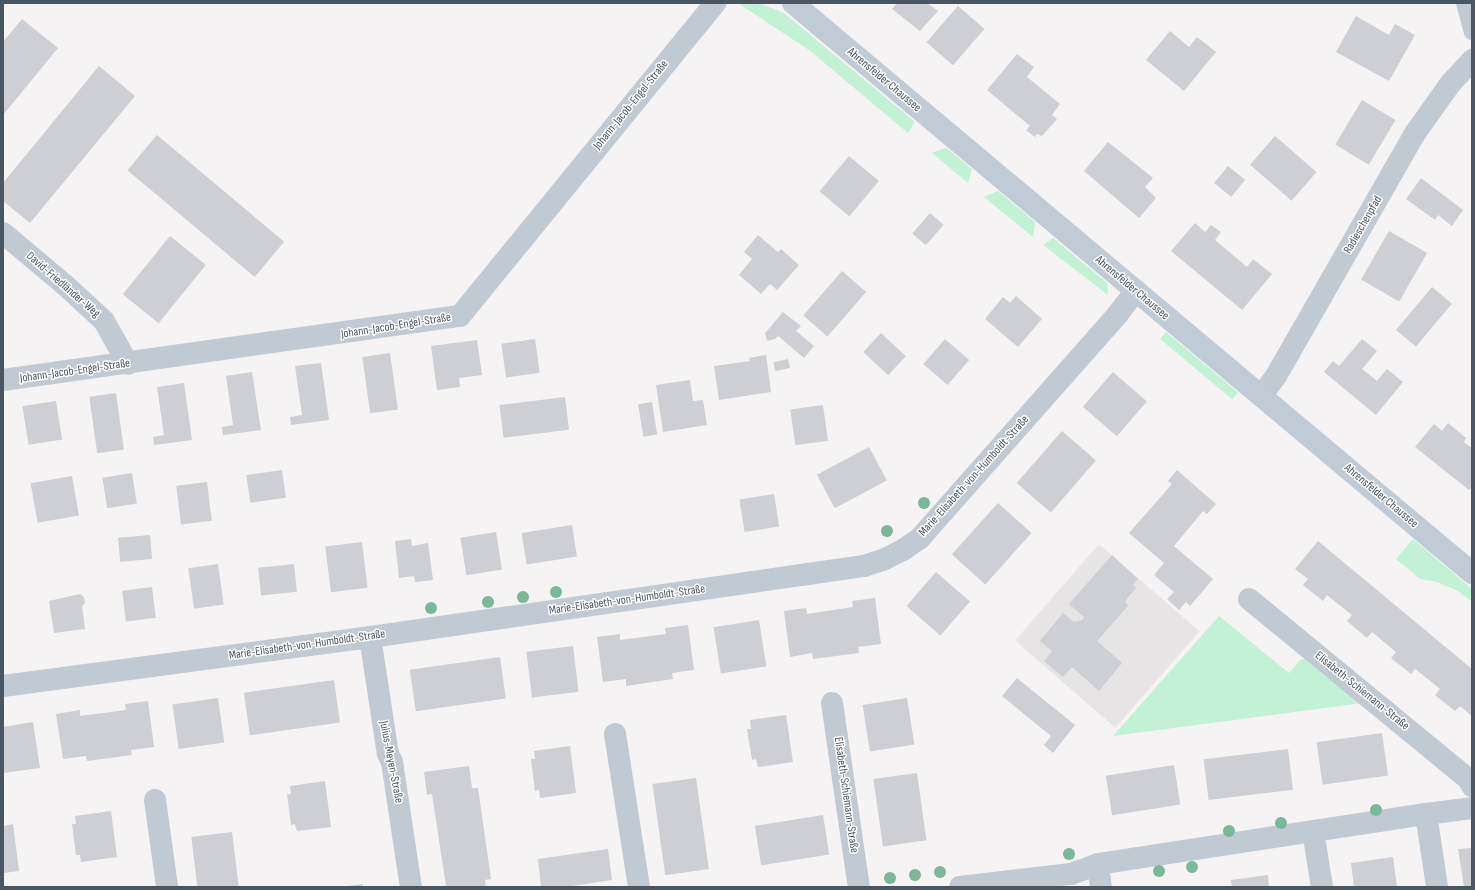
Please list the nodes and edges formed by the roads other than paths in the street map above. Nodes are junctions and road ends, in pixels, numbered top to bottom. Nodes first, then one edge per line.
1 (715, 3) edge
2 (792, 3) edge
3 (1464, 3) edge
4 (1472, 32) edge
5 (1472, 60) edge
6 (3, 234) edge
7 (1136, 291) junction
8 (128, 364) junction
9 (3, 380) edge
10 (1261, 396) junction
11 (1472, 573) edge
12 (1249, 598) dead end
13 (370, 637) junction
14 (3, 686) edge
15 (832, 703) dead end
16 (615, 734) dead end
17 (1472, 786) edge
18 (155, 800) dead end
19 (1472, 808) edge
20 (1426, 814) junction
21 (1313, 831) junction
22 (1098, 864) junction
23 (167, 887) edge
24 (411, 887) edge
25 (639, 887) edge
26 (859, 887) edge
27 (960, 887) edge
28 (1101, 887) edge
29 (1322, 887) edge
30 (1437, 887) edge

1 - 8 street, Johann-Jacob-Engel-Straße
2 - 7 main road, Ahrensfelder Chaussee
3 - 4 lane
5 - 10 street, Radieschenpfad
6 - 8 street, David-Friedländer-Weg
7 - 10 main road, Ahrensfelder Chaussee
7 - 13 street, Marie-Elisabeth-von-Humboldt-Straße
8 - 9 street, Johann-Jacob-Engel-Straße
10 - 11 main road, Ahrensfelder Chaussee
12 - 17 street, Elisabeth-Schiemann-Straße
13 - 14 street, Marie-Elisabeth-von-Humboldt-Straße
13 - 24 street, Julius-Meyen-Straße
15 - 26 street, Elisabeth-Schiemann-Straße
16 - 25 street
18 - 23 street
19 - 20 street
20 - 21 street
20 - 30 street
21 - 22 street
21 - 29 street
22 - 27 street
22 - 28 street

